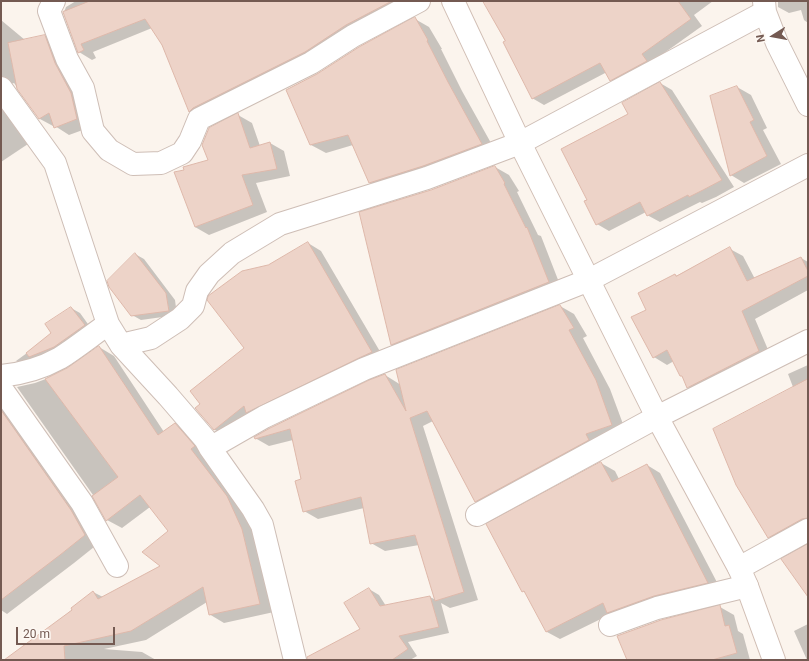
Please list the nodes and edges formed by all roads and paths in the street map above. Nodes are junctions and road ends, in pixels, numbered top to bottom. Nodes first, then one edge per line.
1 (54, 1) edge
2 (419, 1) edge
3 (453, 1) edge
4 (765, 7) edge
5 (799, 66) edge
6 (1, 88) edge
7 (808, 104) edge
8 (520, 143) junction
9 (808, 165) edge
10 (589, 280) junction
11 (108, 324) junction
12 (808, 341) edge
13 (121, 345) junction
14 (1, 376) edge
15 (1, 388) edge
16 (657, 417) junction
17 (210, 448) junction
18 (477, 515) dead end
19 (808, 530) edge
20 (117, 566) dead end
21 (743, 577) junction
22 (610, 625) dead end
23 (295, 660) edge
24 (774, 660) edge

1 - 2 street
3 - 8 street
4 - 5 street
4 - 8 street
5 - 7 street
6 - 11 street
8 - 10 street
8 - 13 street
9 - 10 street
10 - 16 street
10 - 17 street
11 - 13 street
11 - 14 street
12 - 16 street
13 - 17 street
15 - 20 street
16 - 18 street
16 - 21 street
17 - 23 street
19 - 21 street
21 - 22 street
21 - 24 street

